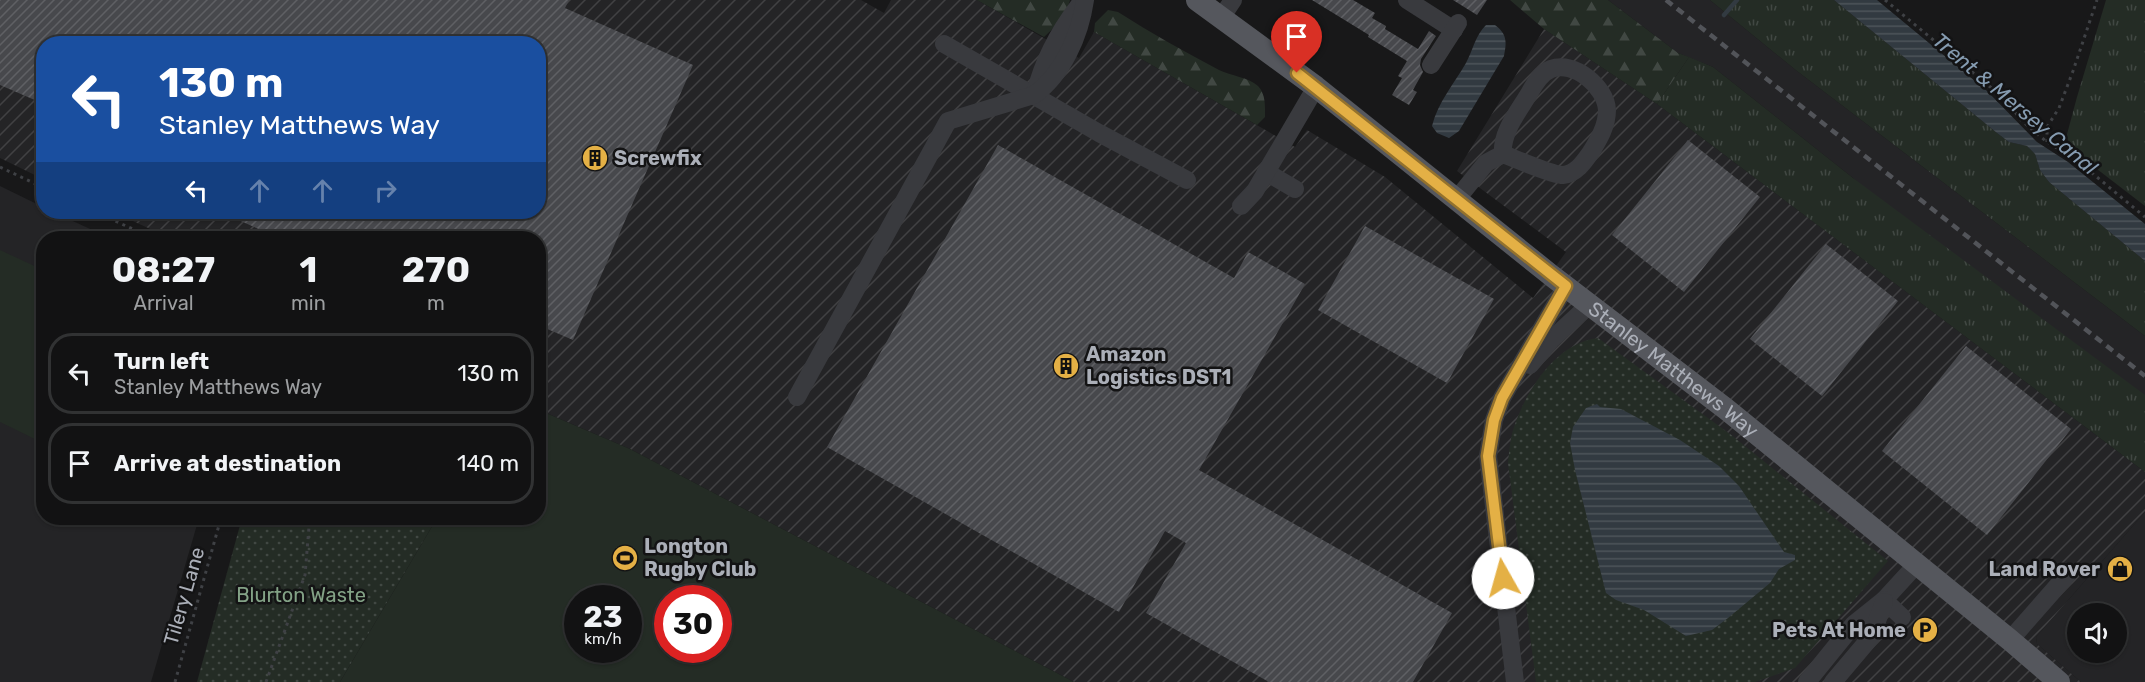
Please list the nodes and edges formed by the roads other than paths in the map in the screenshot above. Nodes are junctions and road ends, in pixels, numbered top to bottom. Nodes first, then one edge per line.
1 (1084, 0) edge
2 (1197, 0) edge
3 (1407, 0) edge
4 (1227, 9) edge
5 (944, 44) dead end
6 (1431, 64) dead end
7 (1316, 87) junction
8 (1034, 95) junction
9 (1503, 154) junction
10 (1266, 172) junction
11 (1187, 180) dead end
12 (1295, 189) dead end
13 (1456, 200) junction
14 (1241, 206) dead end
15 (1566, 286) junction
16 (1589, 305) junction
17 (797, 398) dead end
18 (1502, 398) junction
19 (1917, 564) junction
20 (2067, 575) dead end
21 (1884, 600) junction
22 (1902, 617) dead end
23 (2010, 640) junction
24 (1515, 682) edge
25 (1807, 682) edge
26 (1833, 682) edge
27 (2059, 682) edge

1 - 8 street
2 - 4 main road, Stanley Matthews Way
3 - 6 street
4 - 7 main road, Stanley Matthews Way
5 - 8 street
7 - 10 street
7 - 13 main road, Stanley Matthews Way
8 - 11 street
8 - 17 street
9 - 9 street
9 - 13 street
10 - 12 street
10 - 14 street
13 - 15 main road, Stanley Matthews Way
15 - 16 main road, Stanley Matthews Way
15 - 18 street
16 - 18 street
16 - 19 main road, Stanley Matthews Way
18 - 24 street
19 - 21 street
19 - 23 main road, Stanley Matthews Way
20 - 23 street
21 - 22 street
21 - 25 street
21 - 26 street
23 - 27 main road, Stanley Matthews Way

